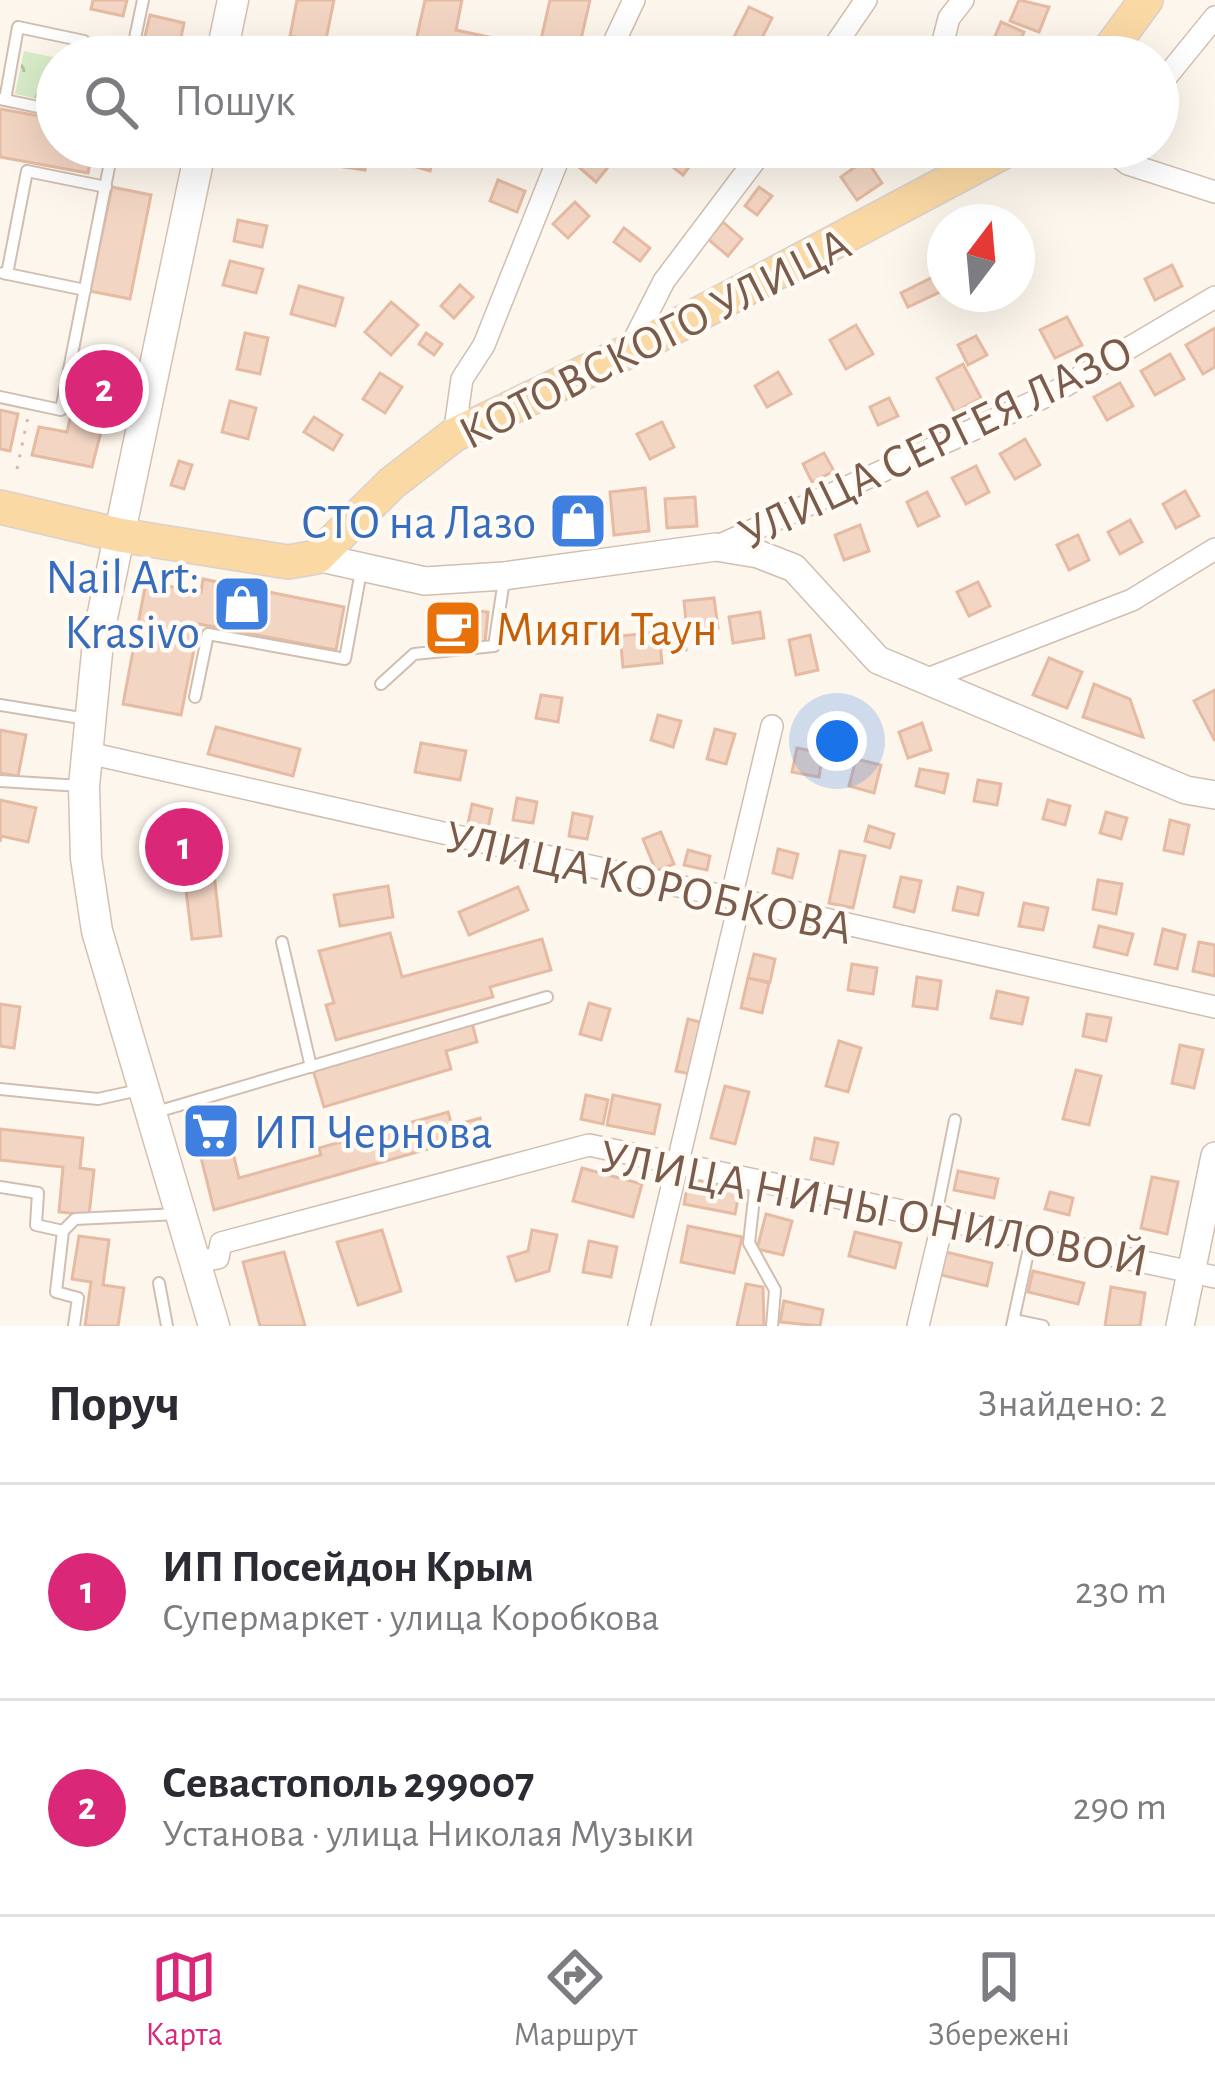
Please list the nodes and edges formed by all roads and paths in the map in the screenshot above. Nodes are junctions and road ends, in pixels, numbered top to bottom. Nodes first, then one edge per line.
1 (143, 0) edge
2 (232, 0) edge
3 (634, 0) edge
4 (866, 0) edge
5 (963, 0) edge
6 (1146, 0) edge
7 (1215, 17) edge
8 (60, 36) edge
9 (135, 36) edge
10 (225, 36) edge
11 (617, 36) edge
12 (841, 36) edge
13 (944, 36) edge
14 (1119, 36) edge
15 (1179, 61) edge
16 (2, 100) edge
17 (36, 107) edge
18 (111, 168) edge
19 (197, 168) edge
20 (555, 168) edge
21 (749, 168) edge
22 (968, 168) edge
23 (1140, 168) edge
24 (106, 187) junction
25 (1215, 192) edge
26 (4, 273) edge
27 (85, 290) junction
28 (1215, 297) edge
29 (629, 351) junction
30 (0, 397) edge
31 (31, 403) junction
32 (454, 435) junction
33 (17, 469) dead end
34 (0, 507) edge
35 (119, 535) junction
36 (716, 547) junction
37 (1215, 549) edge
38 (317, 557) junction
39 (362, 567) junction
40 (504, 577) junction
41 (925, 680) junction
42 (381, 684) dead end
43 (195, 697) dead end
44 (0, 705) edge
45 (87, 719) junction
46 (772, 726) dead end
47 (84, 752) junction
48 (0, 781) edge
49 (84, 786) junction
50 (1215, 795) edge
51 (736, 902) junction
52 (282, 942) dead end
53 (547, 998) dead end
54 (1215, 1007) edge
55 (311, 1066) junction
56 (0, 1089) edge
57 (146, 1102) junction
58 (955, 1120) dead end
59 (1215, 1156) edge
60 (676, 1160) junction
61 (757, 1177) junction
62 (0, 1187) edge
63 (181, 1214) junction
64 (940, 1216) junction
65 (63, 1231) junction
66 (1032, 1236) junction
67 (195, 1262) junction
68 (1203, 1273) edge
69 (159, 1283) dead end
70 (1013, 1323) edge
71 (74, 1326) edge
72 (167, 1326) edge
73 (214, 1326) edge
74 (639, 1326) edge
75 (772, 1326) edge
76 (918, 1326) edge
77 (1043, 1326) edge
78 (1180, 1326) edge

1 - 9 lane
2 - 10 main road
3 - 11 street
4 - 12 street
5 - 13 street
6 - 14 main road
7 - 15 street
8 - 16 lane
16 - 17 lane
18 - 24 lane
19 - 35 main road
20 - 32 street
21 - 29 street
22 - 29 main road, КОТОВСКОГО УЛИЦА
23 - 25 street
24 - 26 lane
24 - 27 lane
26 - 27 lane
27 - 31 lane
28 - 36 street, УЛИЦА СЕРГЕЯ ЛАЗО
29 - 32 main road, КОТОВСКОГО УЛИЦА
30 - 31 lane
31 - 33 path
32 - 38 main road, КОТОВСКОГО УЛИЦА
34 - 35 main road
35 - 38 main road
35 - 45 main road
36 - 40 street
36 - 41 street
37 - 41 street
38 - 39 street
39 - 40 street
39 - 43 lane
40 - 42 lane
41 - 50 street
44 - 45 lane
45 - 47 main road
46 - 51 street
47 - 49 main road
47 - 51 street, УЛИЦА КОРОБКОВА
48 - 49 lane
49 - 57 main road
51 - 54 street, УЛИЦА КОРОБКОВА
51 - 60 street
52 - 55 lane
53 - 55 lane
55 - 57 lane
56 - 57 lane
57 - 63 main road
58 - 64 lane
59 - 68 street
60 - 61 street, УЛИЦА НИНЫ ОНИЛОВОЙ
60 - 67 street, УЛИЦА НИНЫ ОНИЛОВОЙ
60 - 74 street
61 - 64 street, УЛИЦА НИНЫ ОНИЛОВОЙ
61 - 75 lane
62 - 65 lane
63 - 65 lane
63 - 67 main road
64 - 66 street, УЛИЦА НИНЫ ОНИЛОВОЙ
64 - 76 street
65 - 71 lane
66 - 68 street, УЛИЦА НИНЫ ОНИЛОВОЙ
66 - 70 lane
67 - 73 main road
68 - 78 street
69 - 72 lane
70 - 77 lane

